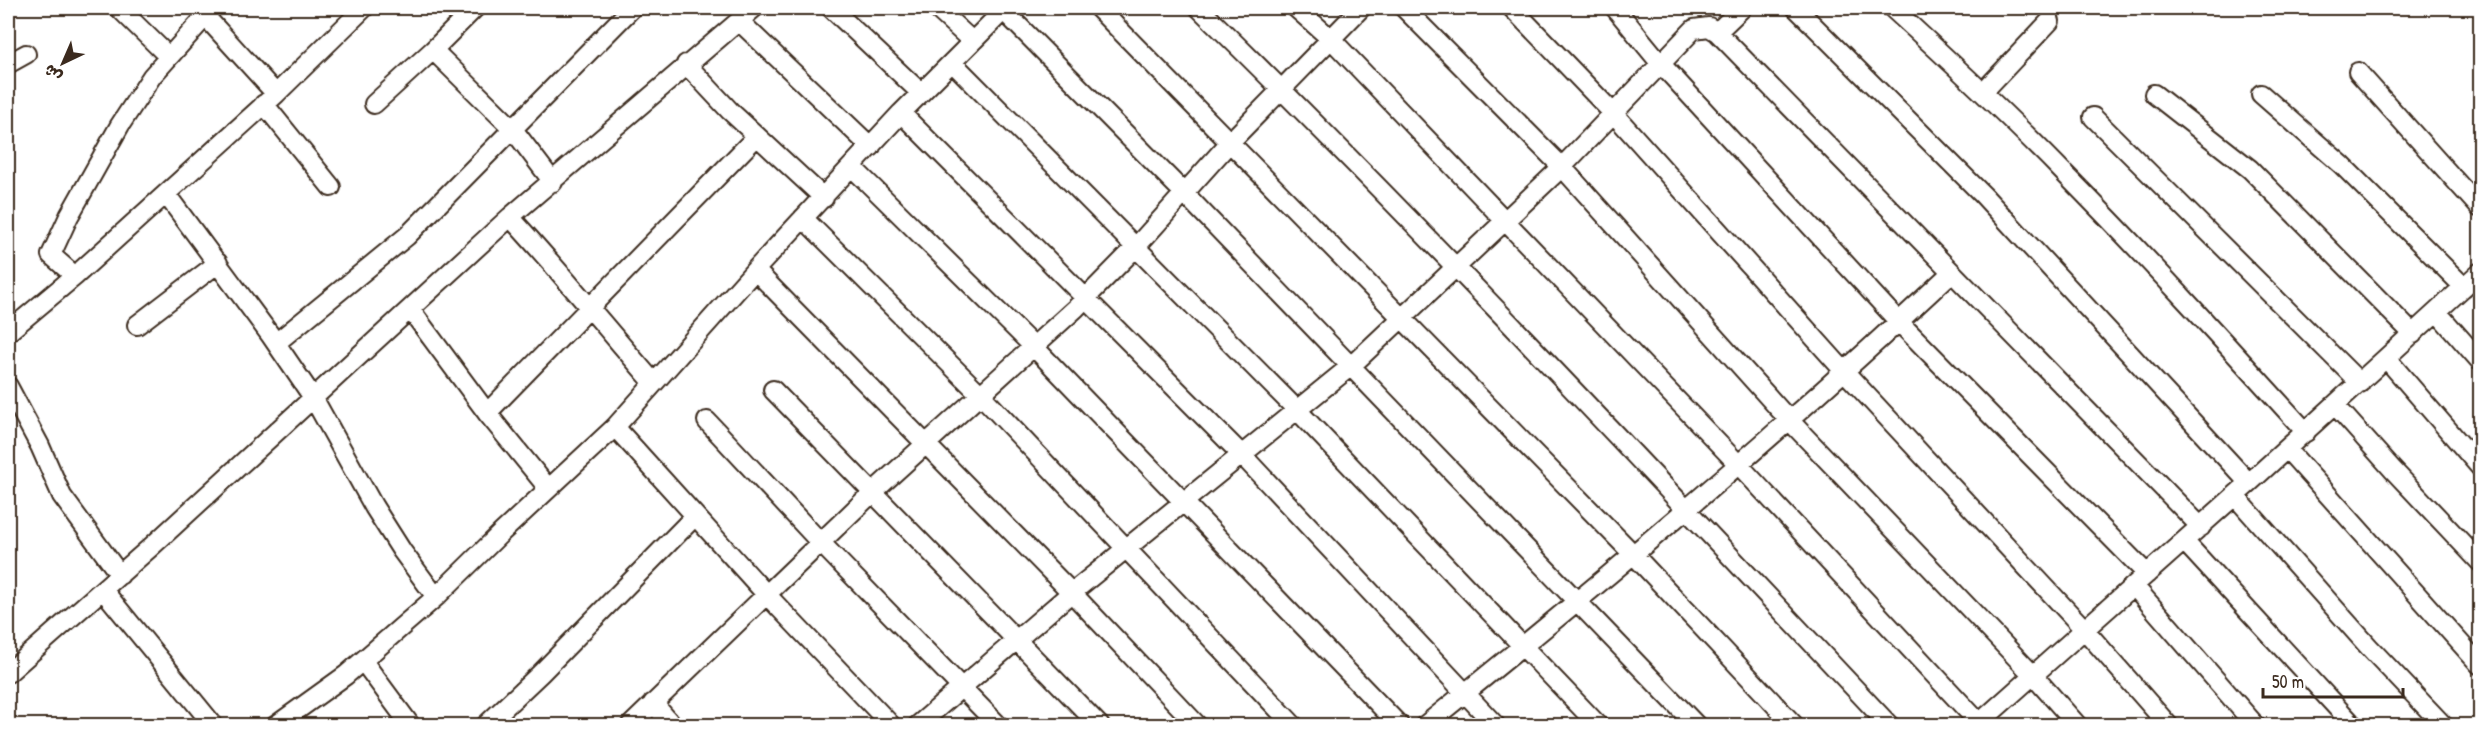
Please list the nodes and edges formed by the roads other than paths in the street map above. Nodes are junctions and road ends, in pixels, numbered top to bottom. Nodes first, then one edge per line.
1 (119, 8) edge
2 (364, 8) edge
3 (475, 8) edge
4 (632, 8) edge
5 (754, 8) edge
6 (831, 8) edge
7 (936, 8) edge
8 (1098, 8) edge
9 (1199, 8) edge
10 (1296, 8) edge
11 (1361, 8) edge
12 (1404, 8) edge
13 (1512, 8) edge
14 (1615, 8) edge
15 (1742, 8) edge
16 (1796, 8) edge
17 (1892, 8) edge
18 (1005, 9) edge
19 (209, 12) edge
20 (738, 21) junction
21 (2049, 21) dead end
22 (1717, 32) junction
23 (1331, 39) junction
24 (972, 41) junction
25 (433, 50) junction
26 (26, 54) dead end
27 (168, 56) junction
28 (952, 62) junction
29 (8, 64) edge
30 (686, 64) junction
31 (1661, 64) junction
32 (2358, 72) dead end
33 (1282, 88) junction
34 (1983, 92) junction
35 (921, 93) junction
36 (2154, 94) dead end
37 (2261, 94) dead end
38 (270, 99) junction
39 (374, 104) dead end
40 (901, 113) junction
41 (1613, 113) junction
42 (2093, 117) dead end
43 (512, 128) junction
44 (757, 136) junction
45 (1231, 141) junction
46 (871, 147) junction
47 (852, 167) junction
48 (1562, 167) junction
49 (553, 182) junction
50 (331, 187) dead end
51 (1184, 193) junction
52 (166, 194) junction
53 (824, 198) junction
54 (2481, 208) edge
55 (510, 218) junction
56 (804, 218) junction
57 (1503, 221) junction
58 (1135, 248) junction
59 (218, 263) junction
60 (1454, 267) junction
61 (755, 270) junction
62 (2481, 272) edge
63 (1951, 273) junction
64 (75, 276) junction
65 (2464, 287) junction
66 (1084, 299) junction
67 (410, 309) junction
68 (589, 309) junction
69 (2437, 312) junction
70 (1402, 318) junction
71 (1899, 322) junction
72 (137, 325) dead end
73 (8, 333) edge
74 (2413, 334) junction
75 (276, 343) junction
76 (1034, 347) junction
77 (2386, 358) junction
78 (2481, 361) edge
79 (1351, 366) junction
80 (1844, 371) junction
81 (654, 383) junction
82 (2360, 383) junction
83 (8, 386) edge
84 (773, 390) dead end
85 (981, 395) junction
86 (314, 399) junction
87 (2335, 405) junction
88 (1297, 410) junction
89 (487, 413) junction
90 (1789, 420) junction
91 (707, 421) dead end
92 (615, 427) junction
93 (2306, 432) junction
94 (926, 443) junction
95 (2287, 448) junction
96 (1242, 455) junction
97 (1739, 465) junction
98 (2481, 467) edge
99 (2249, 483) junction
100 (548, 488) junction
101 (873, 492) junction
102 (2235, 496) junction
103 (1184, 502) junction
104 (1686, 509) junction
105 (694, 517) junction
106 (2201, 527) junction
107 (2184, 541) junction
108 (820, 542) junction
109 (1128, 549) junction
110 (1634, 555) junction
111 (2481, 562) edge
112 (120, 575) junction
113 (2141, 580) junction
114 (103, 590) junction
115 (1072, 593) junction
116 (765, 594) junction
117 (436, 597) junction
118 (1578, 602) junction
119 (2084, 629) junction
120 (1018, 639) junction
121 (1523, 645) junction
122 (363, 661) junction
123 (2481, 665) edge
124 (8, 673) edge
125 (2032, 674) junction
126 (962, 687) junction
127 (1465, 693) junction
128 (653, 704) junction
129 (1979, 724) edge
130 (214, 726) edge
131 (275, 726) edge
132 (411, 726) edge
133 (486, 726) edge
134 (630, 726) edge
135 (673, 726) edge
136 (892, 726) edge
137 (917, 726) edge
138 (999, 726) edge
139 (1100, 726) edge
140 (1198, 726) edge
141 (1294, 726) edge
142 (1400, 726) edge
143 (1424, 726) edge
144 (1496, 726) edge
145 (1599, 726) edge
146 (1697, 726) edge
147 (1795, 726) edge
148 (1890, 726) edge
149 (2078, 726) edge
150 (2169, 726) edge
151 (2256, 726) edge
152 (2354, 726) edge
153 (2444, 726) edge

1 - 27 street
2 - 38 street
3 - 25 street
4 - 43 street
5 - 20 street
6 - 35 street
7 - 24 street
8 - 45 street
9 - 33 street
10 - 23 street
11 - 23 street
12 - 48 street
13 - 41 street
14 - 31 street
15 - 22 street
16 - 99 street
17 - 34 street
18 - 24 street
18 - 51 street
19 - 27 street
19 - 38 street
20 - 30 street
20 - 46 street
21 - 34 street
22 - 31 street
22 - 63 street
23 - 33 street
23 - 57 street
24 - 28 street
25 - 39 street
25 - 43 street
26 - 29 street
27 - 64 street
28 - 35 street
28 - 58 street
30 - 44 street
30 - 49 street
31 - 41 street
31 - 71 street
32 - 54 street
33 - 45 street
33 - 60 street
34 - 93 street
35 - 40 street
36 - 74 street
37 - 65 street
38 - 50 street
38 - 52 street
40 - 46 street
40 - 66 street
41 - 48 street
41 - 80 street
42 - 82 street
43 - 49 street
43 - 75 street
44 - 53 street
44 - 68 street
45 - 51 street
45 - 70 street
46 - 47 street
47 - 53 street
47 - 76 street
48 - 57 street
48 - 90 street
49 - 55 street
51 - 58 street
51 - 79 street
52 - 59 street
52 - 64 street
53 - 56 street
55 - 67 street
55 - 68 street
56 - 61 street
56 - 85 street
57 - 60 street
57 - 97 street
58 - 66 street
58 - 88 street
59 - 72 street
59 - 75 street
60 - 70 street
60 - 104 street
61 - 81 street
61 - 94 street
62 - 65 street
63 - 71 street
63 - 106 street
64 - 73 street
65 - 69 street
66 - 76 street
66 - 96 street
67 - 86 street
67 - 89 street
68 - 81 street
68 - 89 street
69 - 74 street
69 - 78 street
70 - 79 street
70 - 110 street
71 - 80 street
71 - 113 street
74 - 77 street
75 - 86 street
76 - 85 street
76 - 103 street
77 - 82 street
77 - 98 street
79 - 88 street
79 - 118 street
80 - 90 street
80 - 119 street
81 - 92 street
82 - 87 street
83 - 112 street
84 - 101 street
85 - 94 street
85 - 109 street
86 - 112 street
86 - 117 street
87 - 93 street
87 - 111 street
88 - 96 street
88 - 121 street
89 - 100 street
90 - 97 street
90 - 125 street
91 - 108 street
92 - 100 street
92 - 105 street
93 - 95 street
94 - 101 street
94 - 115 street
95 - 99 street
95 - 123 street
96 - 103 street
96 - 127 street
97 - 104 street
97 - 129 street
99 - 102 street
100 - 117 street
101 - 108 street
101 - 120 street
102 - 106 street
102 - 153 street
103 - 109 street
103 - 142 street
104 - 110 street
104 - 148 street
105 - 116 street
105 - 133 street
106 - 107 street
107 - 113 street
107 - 152 street
108 - 116 street
108 - 126 street
109 - 115 street
109 - 141 street
110 - 118 street
110 - 147 street
112 - 114 street
113 - 119 street
113 - 151 street
114 - 124 street
114 - 130 street
115 - 120 street
115 - 140 street
116 - 128 street
116 - 136 street
117 - 122 street
118 - 121 street
118 - 146 street
119 - 125 street
119 - 150 street
120 - 126 street
120 - 139 street
121 - 127 street
121 - 145 street
122 - 131 street
122 - 132 street
125 - 129 street
125 - 149 street
126 - 137 street
126 - 138 street
127 - 143 street
127 - 144 street
128 - 134 street
128 - 135 street

